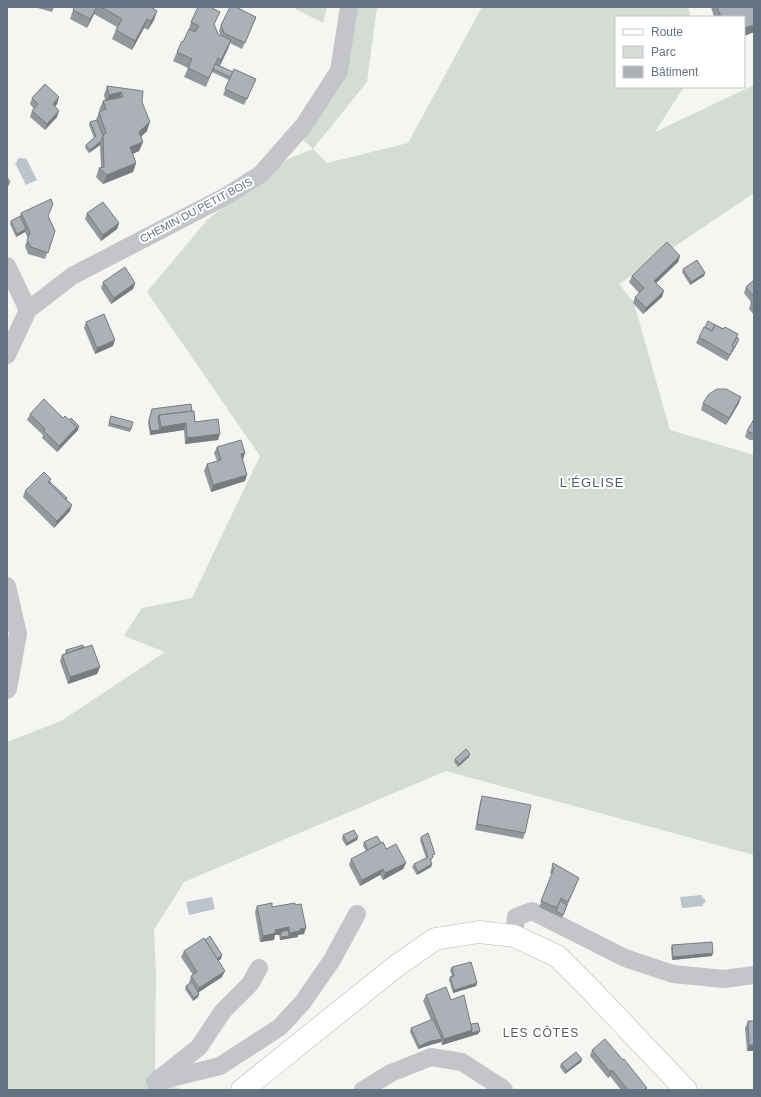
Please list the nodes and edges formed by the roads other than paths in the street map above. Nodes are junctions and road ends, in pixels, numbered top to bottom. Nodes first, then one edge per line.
1 (349, 7) edge
2 (7, 266) edge
3 (28, 310) junction
4 (7, 355) edge
5 (7, 586) edge
6 (7, 690) edge
7 (357, 914) dead end
8 (514, 936) junction
9 (259, 968) dead end
10 (754, 975) edge
11 (153, 1086) edge
12 (242, 1090) edge
13 (363, 1090) edge
14 (504, 1090) edge
15 (686, 1090) edge

1 - 3 street, CHEMIN DU PETIT BOIS
2 - 3 street
3 - 4 street, CHEMIN DU PETIT BOIS
5 - 6 street
7 - 11 street
8 - 10 street
8 - 12 main road
8 - 15 main road
9 - 11 street
13 - 14 street

